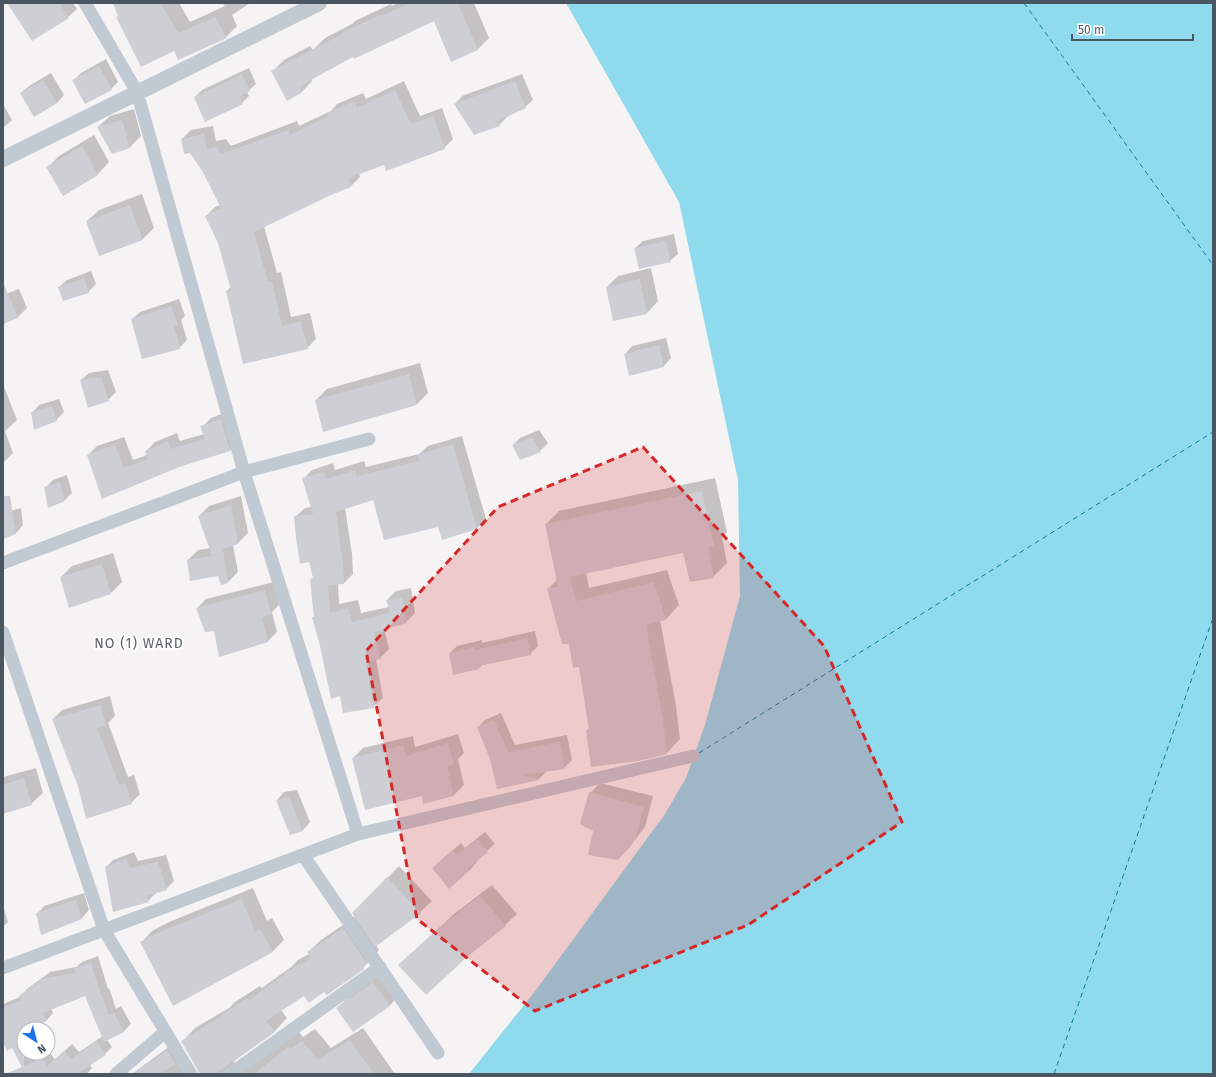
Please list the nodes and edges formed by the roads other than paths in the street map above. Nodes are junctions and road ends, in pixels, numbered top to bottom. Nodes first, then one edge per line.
1 (85, 3) edge
2 (318, 3) edge
3 (137, 92) junction
4 (3, 159) edge
5 (369, 439) dead end
6 (244, 472) junction
7 (3, 563) edge
8 (3, 632) edge
9 (693, 756) dead end
10 (358, 834) junction
11 (303, 855) junction
12 (104, 930) junction
13 (380, 967) junction
14 (3, 968) edge
15 (165, 1032) junction
16 (438, 1053) dead end
17 (116, 1074) edge
18 (191, 1074) edge
19 (230, 1074) edge

1 - 3 street
2 - 3 street
3 - 4 street
3 - 6 street
5 - 6 street
6 - 7 street
6 - 10 street
8 - 12 street
9 - 10 street
10 - 11 street
11 - 12 street
11 - 13 street
12 - 14 street
12 - 15 street
13 - 16 street
13 - 19 street
15 - 17 street
15 - 18 street

